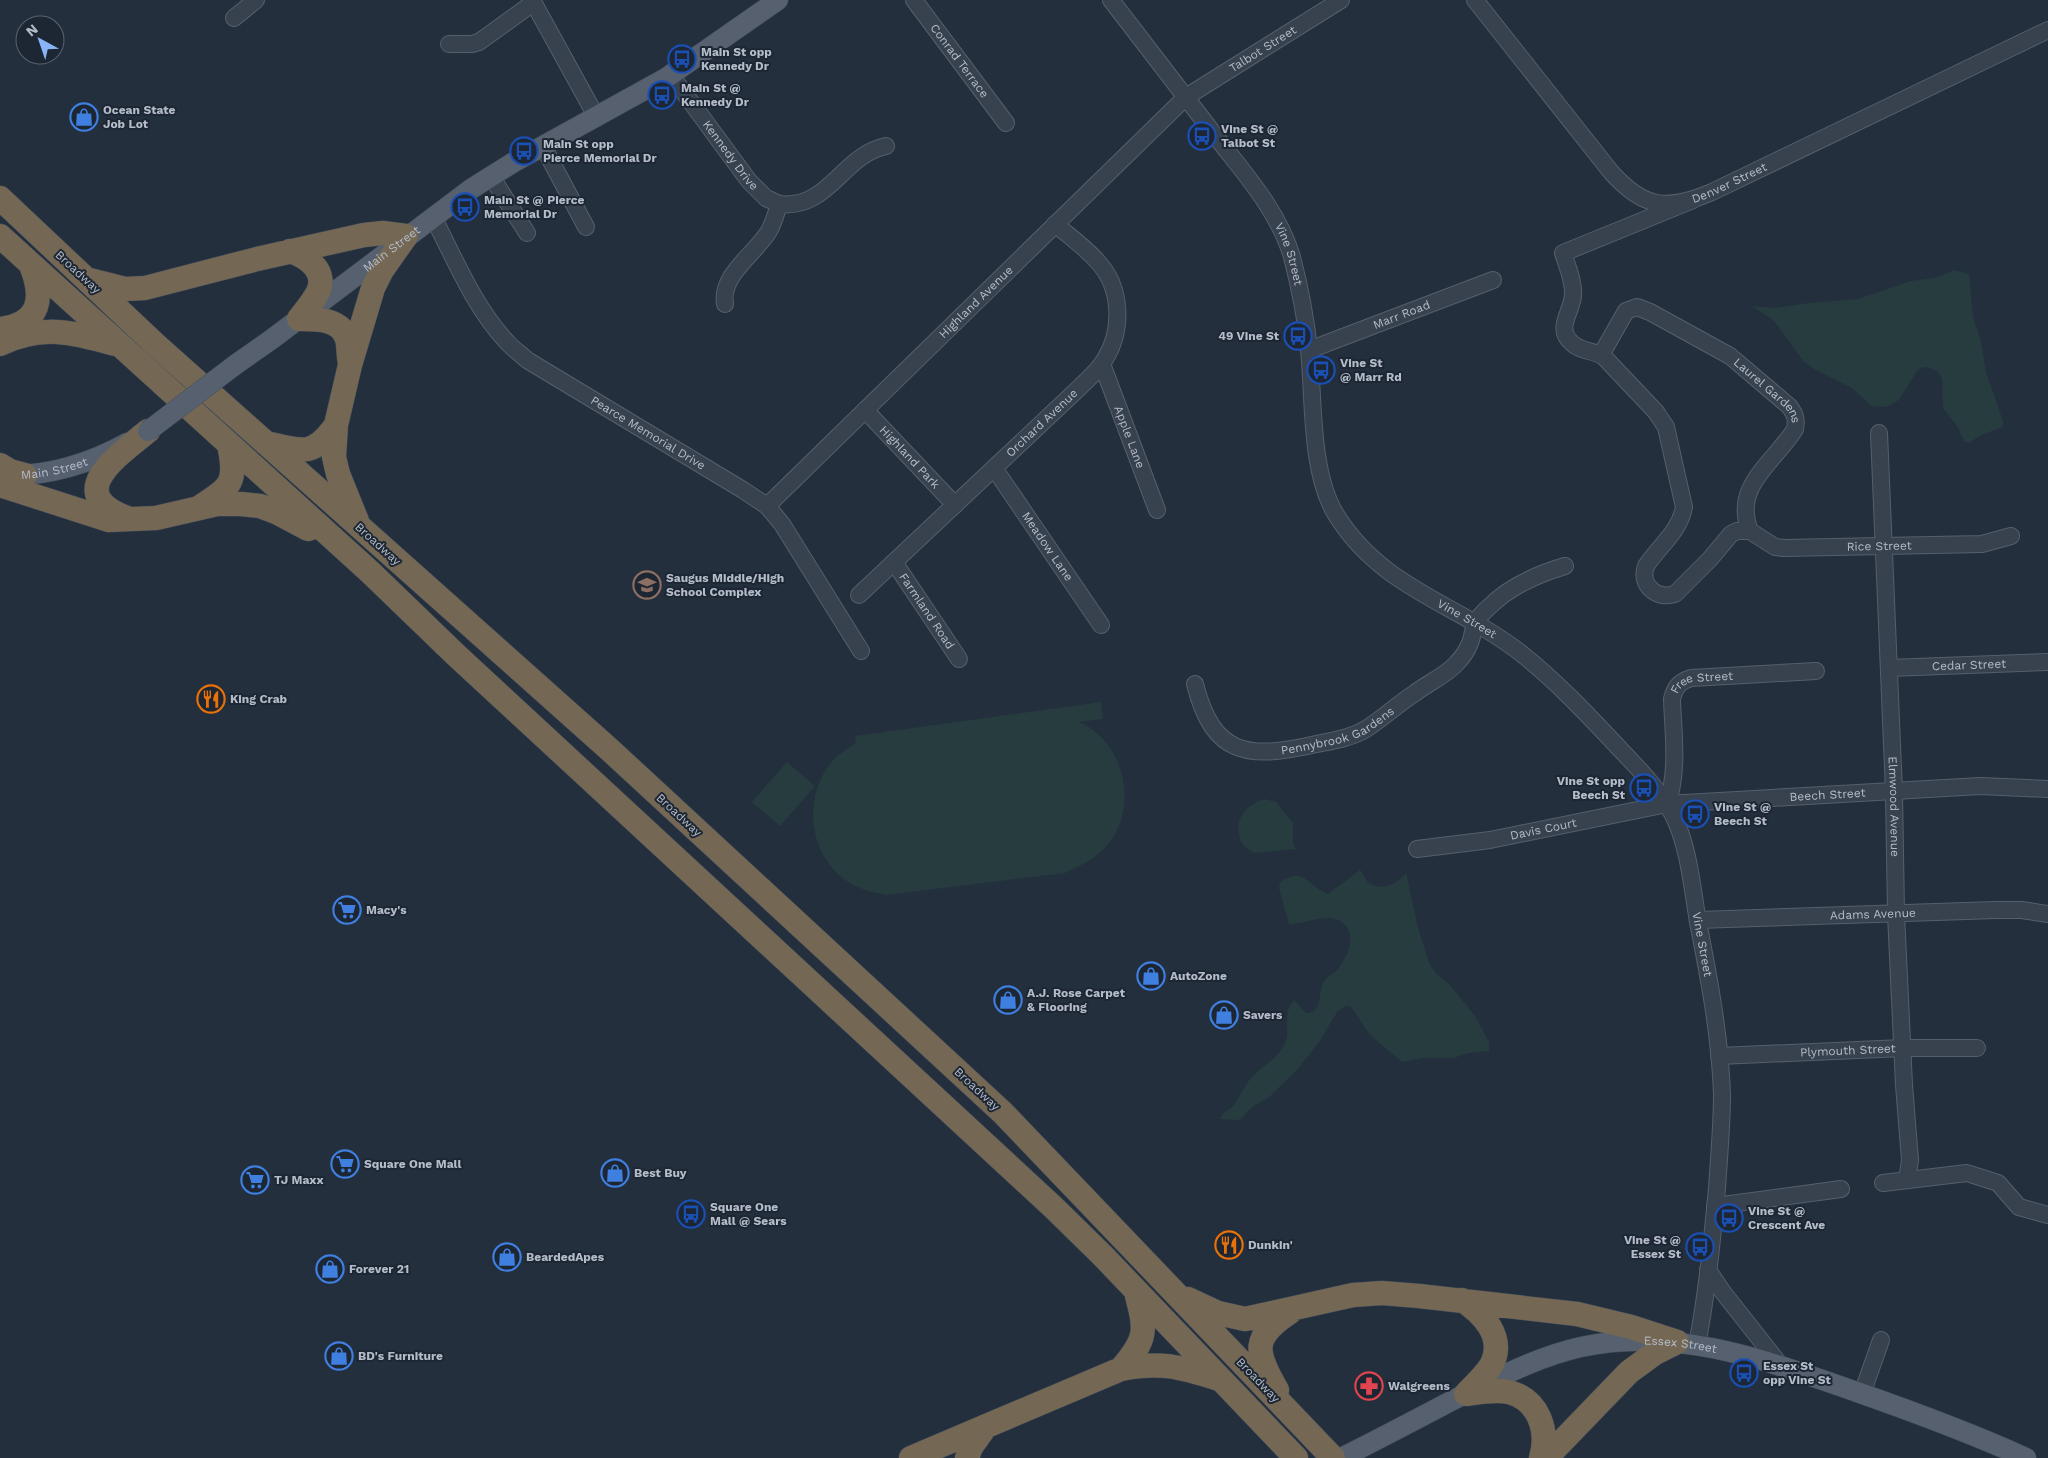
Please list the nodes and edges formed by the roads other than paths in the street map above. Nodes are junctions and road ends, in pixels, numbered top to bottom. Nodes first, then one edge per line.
1 (256, 0) edge
2 (914, 0) edge
3 (1111, 0) edge
4 (1341, 0) edge
5 (1475, 0) edge
6 (532, 1) edge
7 (772, 2) edge
8 (234, 18) dead end
9 (2048, 30) edge
10 (449, 44) dead end
11 (670, 75) junction
12 (1186, 97) junction
13 (597, 118) junction
14 (1006, 123) dead end
15 (543, 146) junction
16 (886, 146) dead end
17 (491, 176) junction
18 (0, 198) edge
19 (1693, 200) junction
20 (779, 204) junction
21 (433, 217) junction
22 (1055, 224) junction
23 (586, 227) dead end
24 (527, 233) dead end
25 (0, 236) edge
26 (406, 236) junction
27 (290, 251) junction
28 (31, 264) junction
29 (87, 279) junction
30 (1493, 280) dead end
31 (166, 284) junction
32 (725, 304) dead end
33 (298, 319) junction
34 (0, 329) edge
35 (142, 332) junction
36 (0, 344) edge
37 (120, 345) junction
38 (1309, 350) junction
39 (1601, 355) junction
40 (1102, 364) junction
41 (350, 365) junction
42 (865, 410) junction
43 (336, 425) junction
44 (148, 431) junction
45 (1879, 433) dead end
46 (264, 442) junction
47 (229, 444) junction
48 (0, 466) edge
49 (994, 468) junction
50 (0, 475) edge
51 (25, 475) junction
52 (0, 485) edge
53 (955, 505) junction
54 (767, 506) junction
55 (199, 507) junction
56 (1157, 510) dead end
57 (131, 519) junction
58 (361, 530) junction
59 (1750, 531) junction
60 (2011, 536) dead end
61 (1884, 546) junction
62 (351, 555) junction
63 (894, 562) junction
64 (1565, 566) dead end
65 (859, 595) dead end
66 (1475, 624) junction
67 (1101, 625) dead end
68 (861, 651) dead end
69 (959, 659) dead end
70 (2048, 662) edge
71 (1889, 668) junction
72 (1816, 671) dead end
73 (1195, 684) dead end
74 (2048, 789) edge
75 (1894, 792) junction
76 (1667, 804) junction
77 (1417, 849) dead end
78 (1896, 914) junction
79 (2048, 914) edge
80 (1698, 920) junction
81 (1903, 1048) junction
82 (1977, 1048) dead end
83 (1718, 1056) junction
84 (1907, 1180) junction
85 (1882, 1184) dead end
86 (1841, 1189) dead end
87 (1715, 1206) junction
88 (2048, 1215) edge
89 (1708, 1270) junction
90 (1171, 1289) junction
91 (1135, 1290) junction
92 (1462, 1300) junction
93 (1297, 1308) junction
94 (1881, 1340) dead end
95 (1687, 1343) junction
96 (1781, 1366) junction
97 (1121, 1369) junction
98 (1222, 1380) junction
99 (1466, 1394) junction
100 (1862, 1394) junction
101 (1291, 1415) junction
102 (986, 1426) junction
103 (2000, 1453) edge
104 (911, 1458) edge
105 (968, 1458) edge
106 (1296, 1458) edge
107 (1333, 1458) edge
108 (1341, 1458) edge
109 (1540, 1458) edge
110 (1546, 1458) edge
111 (2026, 1458) edge

1 - 8 street
2 - 14 street, Conrad Terrace
3 - 12 street, Vine Street
4 - 12 street, Talbot Street
5 - 19 street, Denver Street
6 - 10 street
6 - 13 street
7 - 11 main road, Main Street
9 - 19 street, Denver Street
11 - 13 main road, Main Street
11 - 20 street, Kennedy Drive
12 - 22 street, Highland Avenue
12 - 38 street, Vine Street
13 - 15 main road, Main Street
15 - 17 main road, Main Street
15 - 23 street
16 - 20 street
17 - 21 main road, Main Street
17 - 24 street
18 - 29 highway, Broadway
19 - 39 street
20 - 32 street
21 - 26 main road, Main Street
21 - 54 street, Pearce Memorial Drive
22 - 40 street, Orchard Avenue
22 - 42 street, Highland Avenue
25 - 28 highway, Broadway
26 - 27 highway
26 - 33 main road, Main Street
26 - 41 highway
27 - 31 highway
27 - 33 highway
28 - 34 highway
28 - 37 highway, Broadway
29 - 31 highway
29 - 35 highway, Broadway
30 - 38 street, Marr Road
31 - 35 highway
33 - 41 highway
33 - 44 main road, Main Street, bridge
35 - 46 highway, Broadway
36 - 37 highway
37 - 47 highway, Broadway
38 - 66 street, Vine Street
39 - 59 street, Laurel Gardens
39 - 59 street
40 - 49 street, Orchard Avenue
40 - 56 street, Apple Lane
41 - 43 highway
42 - 53 street, Highland Park
42 - 54 street, Highland Avenue
43 - 46 highway
43 - 58 highway
44 - 51 main road, Main Street
44 - 57 highway
45 - 61 street, Elmwood Avenue
46 - 58 highway, Broadway
47 - 55 highway
47 - 62 highway, Broadway
48 - 51 highway
49 - 53 street, Orchard Avenue
49 - 67 street, Meadow Lane
50 - 51 main road, Main Street
52 - 57 highway
53 - 63 street, Orchard Avenue
54 - 68 street, Pearce Memorial Drive
55 - 57 highway
55 - 62 highway
58 - 90 highway, Broadway
59 - 61 street, Rice Street
60 - 61 street, Rice Street
61 - 71 street, Elmwood Avenue
62 - 91 highway, Broadway
63 - 65 street, Orchard Avenue
63 - 69 street, Farmland Road
64 - 66 street
66 - 73 street, Pennybrook Gardens
66 - 76 street, Vine Street
70 - 71 street, Cedar Street
71 - 75 street, Elmwood Avenue
72 - 76 street, Free Street
74 - 75 street, Beech Street
75 - 76 street, Beech Street
75 - 78 street, Elmwood Avenue
76 - 77 street, Davis Court
76 - 80 street, Vine Street
78 - 79 street, Adams Avenue
78 - 80 street, Adams Avenue
78 - 81 street, Elmwood Avenue
80 - 83 street, Vine Street
81 - 82 street, Plymouth Street
81 - 83 street, Plymouth Street
81 - 84 street, Elmwood Avenue
83 - 87 street, Vine Street
84 - 85 street
84 - 88 street
86 - 87 street
87 - 89 street, Vine Street
89 - 95 street, Vine Street
89 - 96 street
90 - 93 highway
90 - 101 highway, Broadway
91 - 97 highway
91 - 98 highway, Broadway
92 - 93 highway
92 - 95 highway
92 - 99 highway
93 - 101 highway
94 - 100 street
95 - 96 main road, Essex Street
95 - 99 main road, Essex Street
95 - 110 highway
96 - 100 main road, Essex Street
97 - 98 highway
97 - 102 highway
98 - 106 highway, Broadway
99 - 108 main road, Essex Street
99 - 109 highway
100 - 103 main road, Essex Street
101 - 107 highway, Broadway
102 - 104 highway
102 - 105 highway
103 - 111 main road, Essex Street

